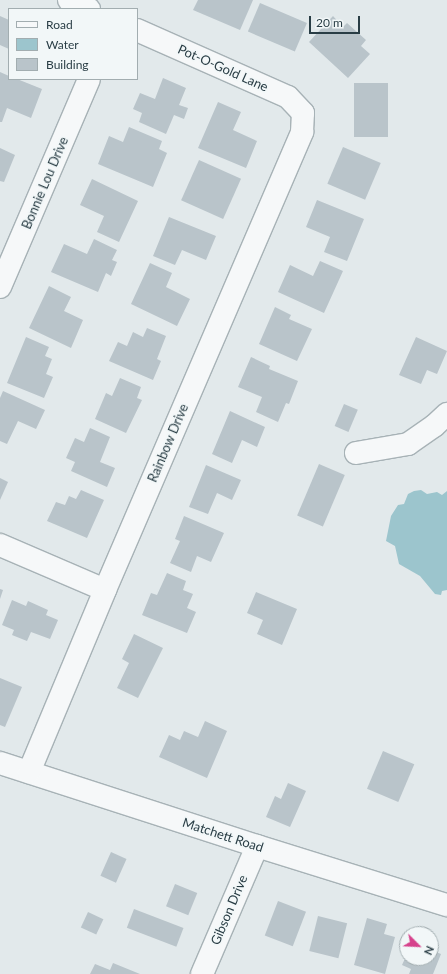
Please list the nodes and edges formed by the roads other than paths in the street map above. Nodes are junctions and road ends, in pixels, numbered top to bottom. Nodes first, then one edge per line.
1 (69, 0) edge
2 (87, 8) edge
3 (138, 30) edge
4 (89, 80) edge
5 (303, 113) joint
6 (0, 287) edge
7 (447, 414) edge
8 (356, 453) dead end
9 (0, 545) edge
10 (105, 590) junction
11 (0, 763) edge
12 (29, 772) junction
13 (257, 846) junction
14 (447, 905) edge
15 (202, 974) edge

1 - 2 street
3 - 5 street, Pot-O-Gold Lane
4 - 6 street, Bonnie Lou Drive
5 - 10 street, Rainbow Drive
7 - 8 street
9 - 10 street
10 - 12 street, Rainbow Drive
11 - 12 street, Matchett Road
12 - 13 street, Matchett Road
13 - 14 street, Matchett Road
13 - 15 street, Gibson Drive

